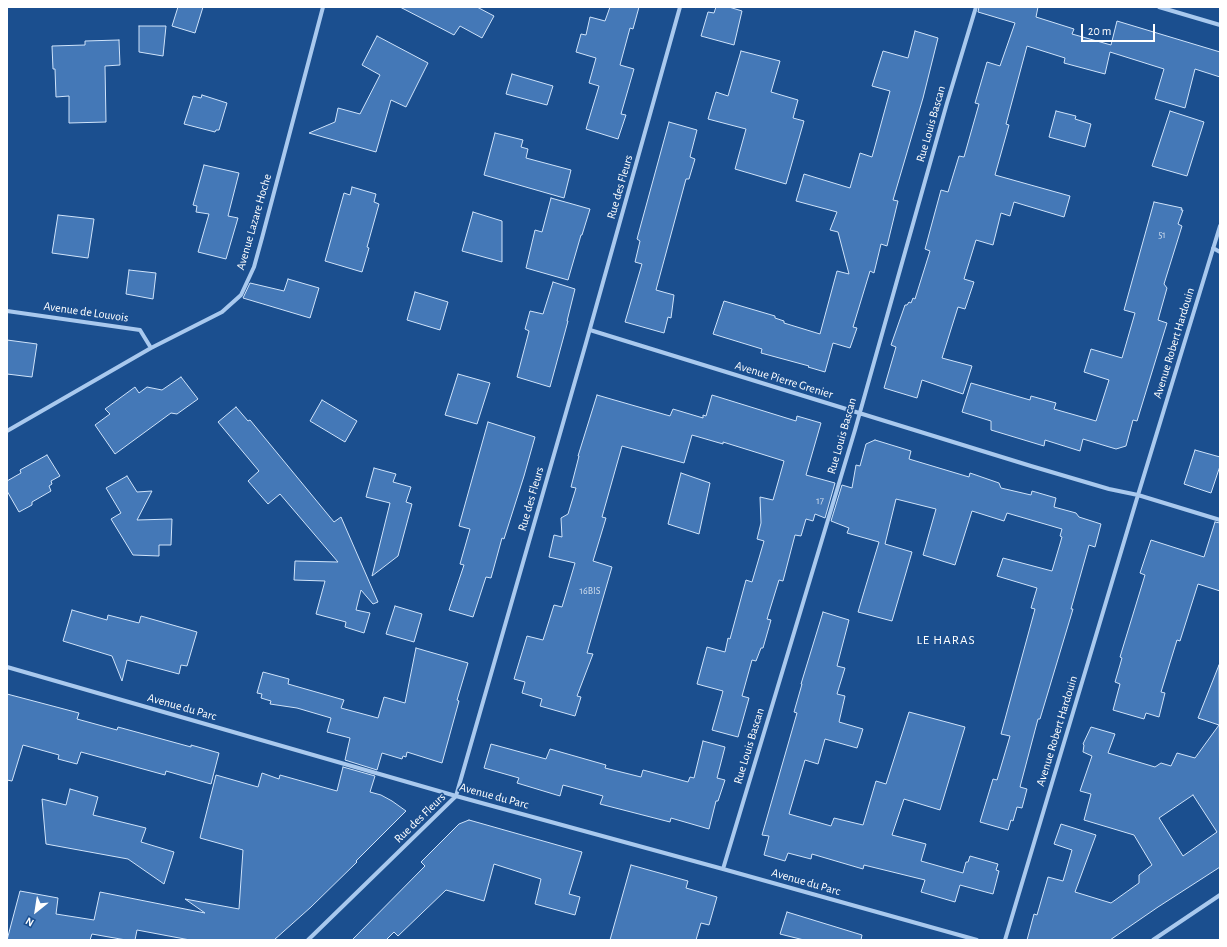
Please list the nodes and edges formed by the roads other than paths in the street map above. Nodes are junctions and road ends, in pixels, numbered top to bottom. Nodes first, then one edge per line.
1 (323, 7) edge
2 (680, 7) edge
3 (976, 7) edge
4 (1159, 7) edge
5 (1220, 25) edge
6 (1220, 226) edge
7 (1213, 248) junction
8 (1220, 252) edge
9 (7, 312) edge
10 (590, 330) junction
11 (152, 348) junction
12 (859, 413) junction
13 (7, 431) edge
14 (1138, 495) junction
15 (1220, 520) edge
16 (7, 667) edge
17 (456, 796) junction
18 (723, 869) junction
19 (1220, 895) edge
20 (308, 940) edge
21 (977, 940) edge
22 (1005, 940) edge
23 (1153, 940) edge

1 - 11 street, Avenue Lazare Hoche
2 - 10 street, Rue des Fleurs
3 - 12 street, Rue Louis Bascan
4 - 5 street
6 - 7 street, Avenue Robert Hardouin
7 - 8 street
7 - 14 street, Avenue Robert Hardouin
9 - 11 street, Avenue de Louvois
10 - 12 street, Avenue Pierre Grenier
10 - 17 street, Rue des Fleurs
11 - 13 street, Avenue Lazare Hoche
12 - 14 street, Avenue Pierre Grenier
12 - 18 street, Rue Louis Bascan
14 - 15 street, Avenue Pierre Grenier
14 - 22 street, Avenue Robert Hardouin
16 - 17 street, Avenue du Parc
17 - 18 street, Avenue du Parc
17 - 20 street, Rue des Fleurs
18 - 21 street, Avenue du Parc
19 - 23 street

